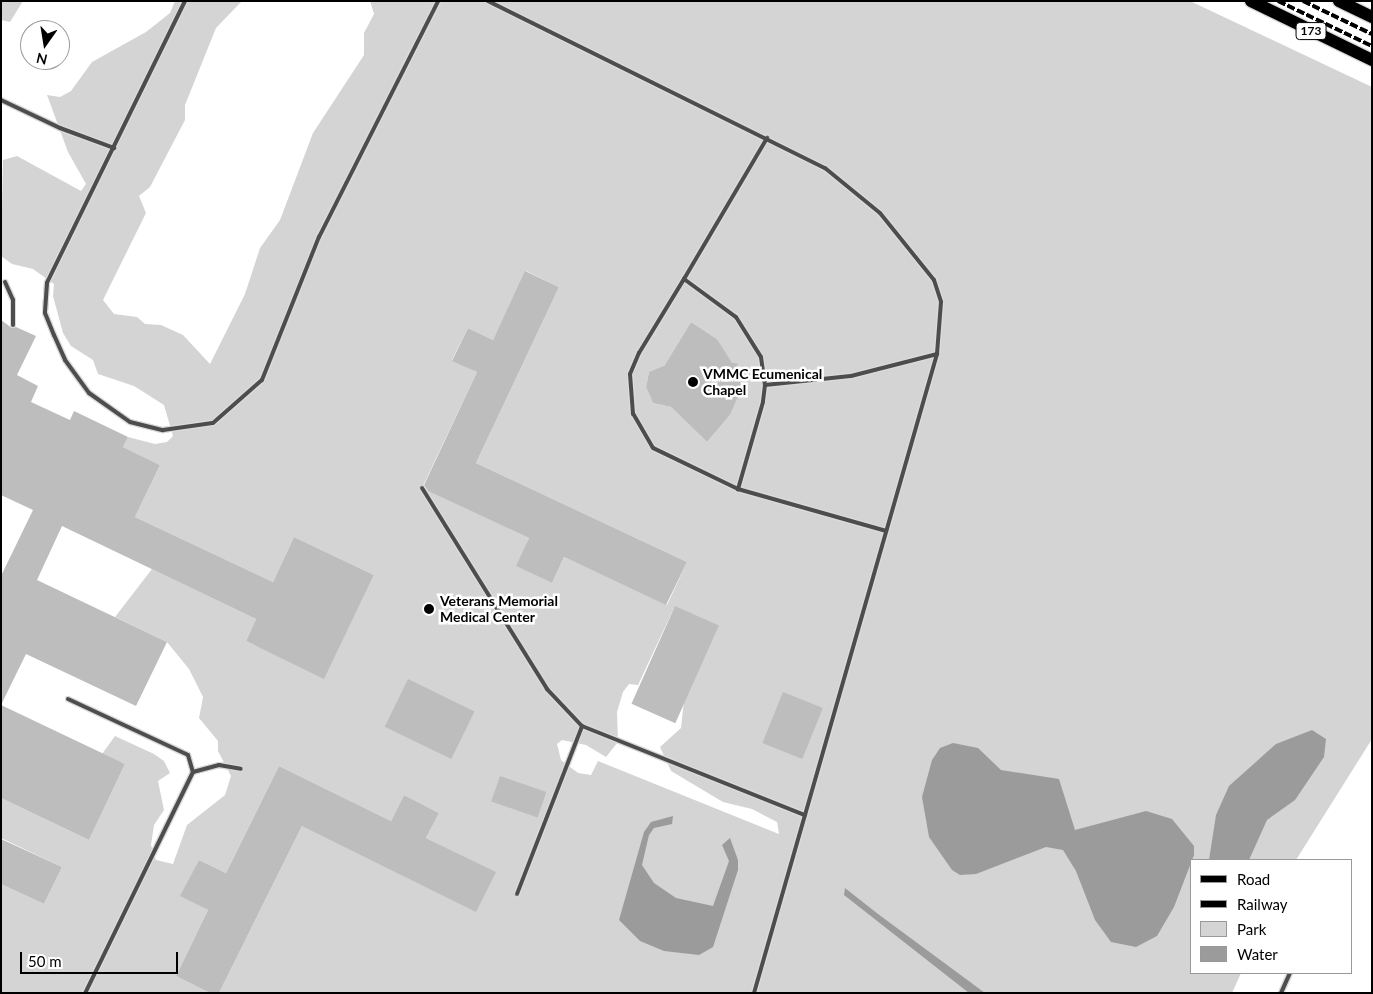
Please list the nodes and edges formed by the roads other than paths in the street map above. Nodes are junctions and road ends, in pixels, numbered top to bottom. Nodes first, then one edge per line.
1 (185, 1) edge
2 (438, 1) edge
3 (488, 1) edge
4 (1251, 1) edge
5 (1339, 1) edge
6 (1372, 17) edge
7 (1372, 60) edge
8 (1, 100) edge
9 (767, 138) junction
10 (114, 148) junction
11 (684, 279) junction
12 (5, 282) dead end
13 (13, 325) dead end
14 (937, 354) junction
15 (765, 385) junction
16 (422, 488) dead end
17 (738, 489) junction
18 (886, 531) junction
19 (68, 699) dead end
20 (582, 726) junction
21 (241, 769) dead end
22 (193, 772) junction
23 (805, 815) junction
24 (517, 894) dead end
25 (1290, 974) edge
26 (85, 993) edge
27 (754, 993) edge
28 (1280, 993) edge

1 - 10 lane
2 - 10 lane
3 - 9 lane
4 - 7 main road, 173
5 - 6 main road
8 - 10 lane
9 - 11 lane
9 - 14 lane
11 - 15 lane
11 - 17 lane
12 - 13 lane
14 - 15 lane
14 - 18 lane
15 - 17 lane
16 - 20 lane
17 - 18 lane
18 - 23 lane
19 - 22 lane
20 - 23 lane
20 - 24 lane
21 - 22 lane
22 - 26 lane
23 - 27 lane
25 - 28 lane

